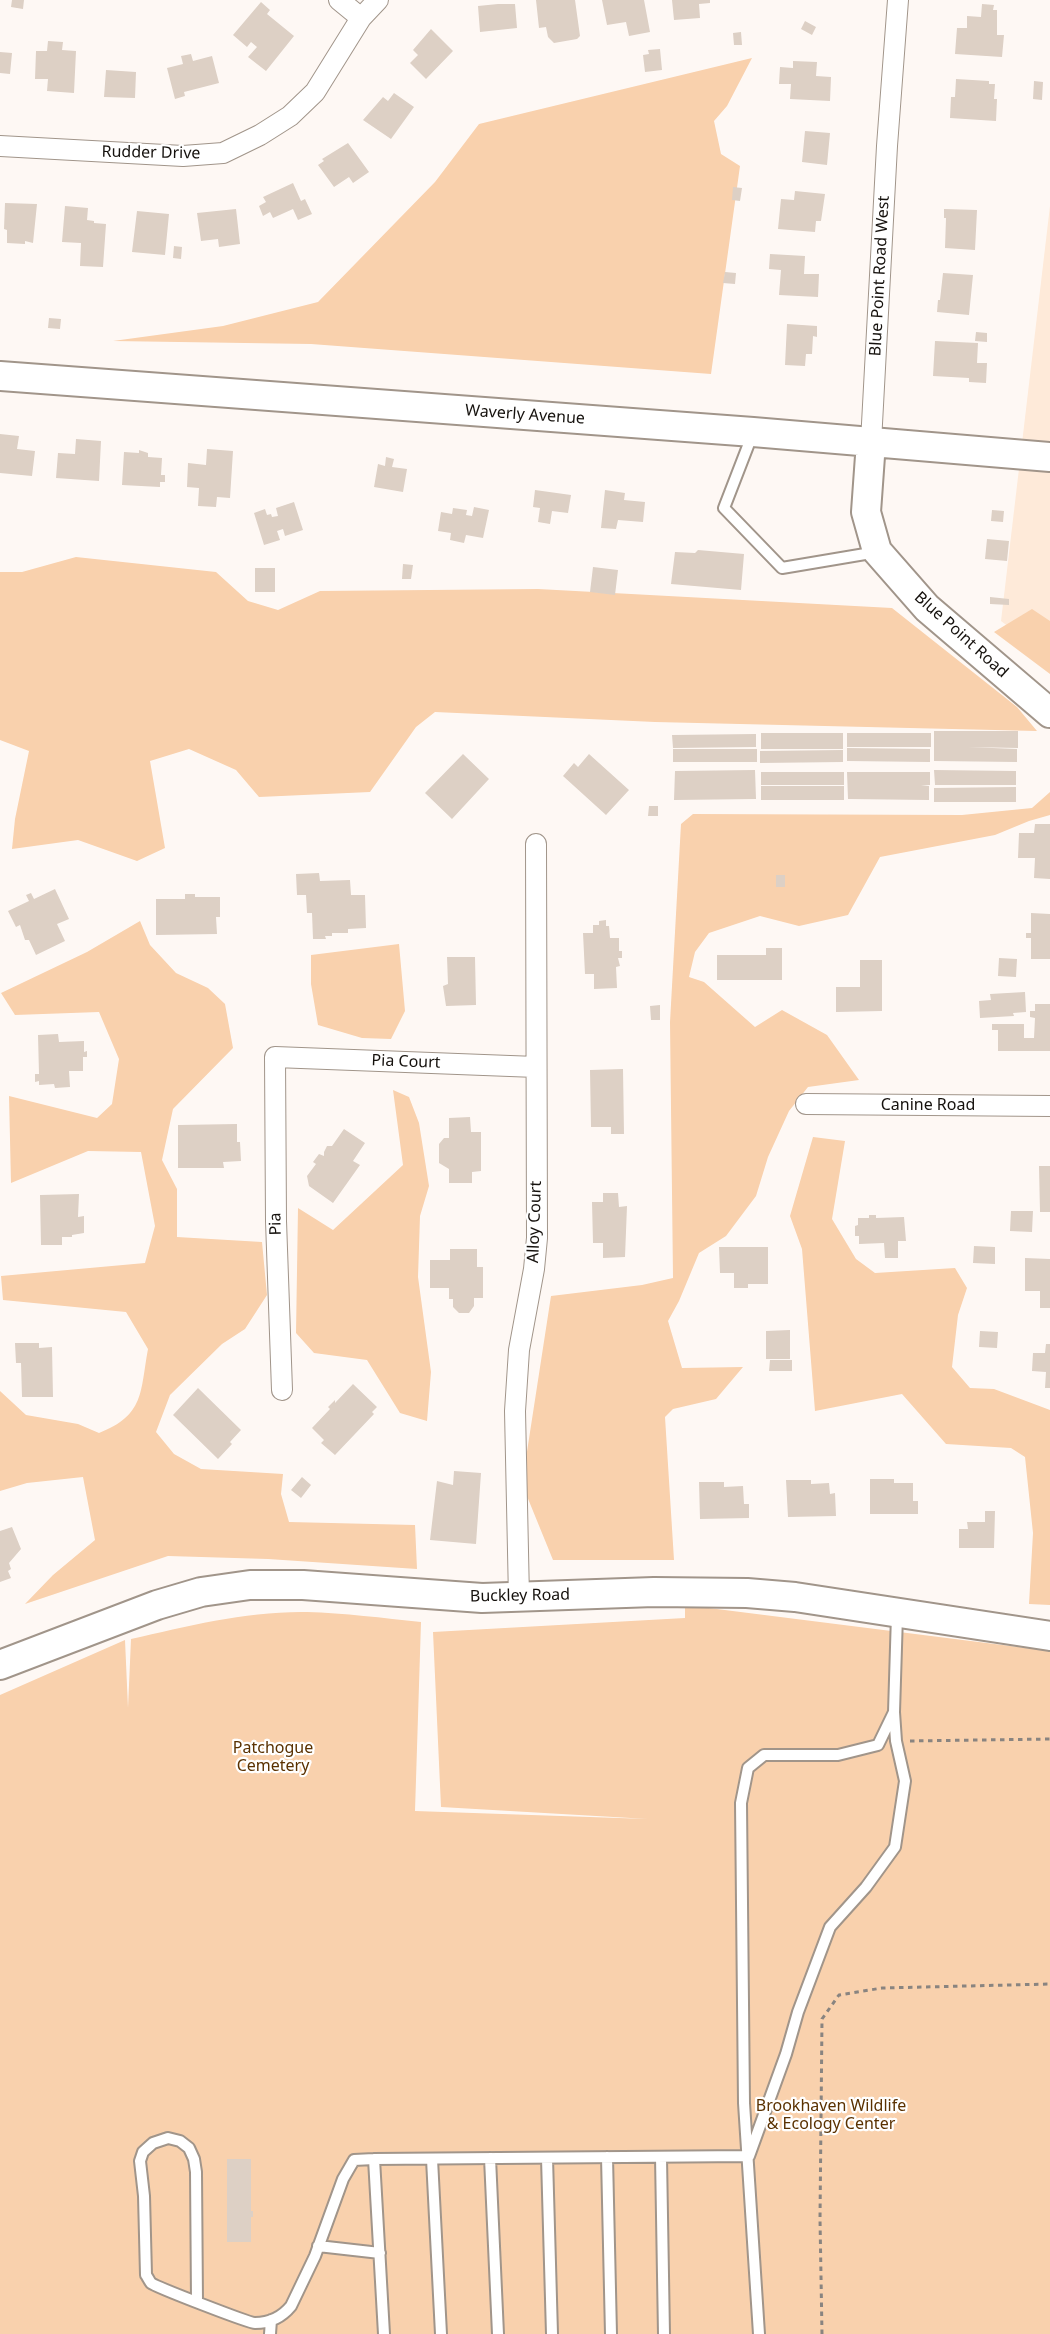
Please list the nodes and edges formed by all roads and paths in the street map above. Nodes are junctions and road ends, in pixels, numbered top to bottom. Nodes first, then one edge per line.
1 (339, 0) edge
2 (378, 0) edge
3 (898, 0) edge
4 (361, 18) junction
5 (0, 146) edge
6 (0, 376) edge
7 (753, 432) junction
8 (871, 442) junction
9 (1050, 457) edge
10 (877, 551) junction
11 (1050, 713) edge
12 (536, 844) dead end
13 (275, 1057) joint
14 (536, 1067) junction
15 (806, 1104) dead end
16 (1050, 1106) edge
17 (282, 1390) dead end
18 (519, 1598) junction
19 (897, 1612) junction
20 (1050, 1636) edge
21 (0, 1665) edge
22 (894, 1712) junction
23 (1050, 1739) edge
24 (897, 1742) junction
25 (1050, 1984) edge
26 (749, 2156) junction
27 (607, 2157) junction
28 (661, 2157) junction
29 (432, 2158) junction
30 (490, 2158) junction
31 (547, 2158) junction
32 (374, 2159) junction
33 (318, 2246) junction
34 (380, 2253) junction
35 (197, 2302) junction
36 (271, 2320) junction
37 (270, 2334) edge
38 (384, 2334) edge
39 (441, 2334) edge
40 (498, 2334) edge
41 (552, 2334) edge
42 (611, 2334) edge
43 (664, 2334) edge
44 (759, 2334) edge
45 (822, 2334) edge

1 - 4 street
2 - 4 street, Rudder Drive
3 - 8 street, Blue Point Road West
4 - 5 street, Rudder Drive
6 - 7 street, Waverly Avenue
7 - 8 street, Waverly Avenue
7 - 10 lane
8 - 9 street, Waverly Avenue
8 - 10 street, Blue Point Road West
10 - 11 street, Blue Point Road
12 - 14 street, Alloy Court
13 - 14 street, Pia Court
13 - 17 street, Pia
14 - 18 street, Alloy Court
15 - 16 street, Canine Road
18 - 19 street, Buckley Road
18 - 21 street, Buckley Road
19 - 20 street, Buckley Road
19 - 22 lane
22 - 24 lane
22 - 26 lane
23 - 24 path
24 - 26 lane
25 - 45 path
26 - 28 lane
26 - 44 lane
27 - 28 lane
27 - 31 lane
27 - 42 lane
28 - 43 lane
29 - 30 lane
29 - 32 lane
29 - 39 lane
30 - 31 lane
30 - 40 lane
31 - 41 lane
32 - 33 lane
32 - 34 lane
33 - 34 lane
33 - 36 lane
34 - 38 lane
35 - 35 lane
35 - 36 lane
36 - 37 lane

